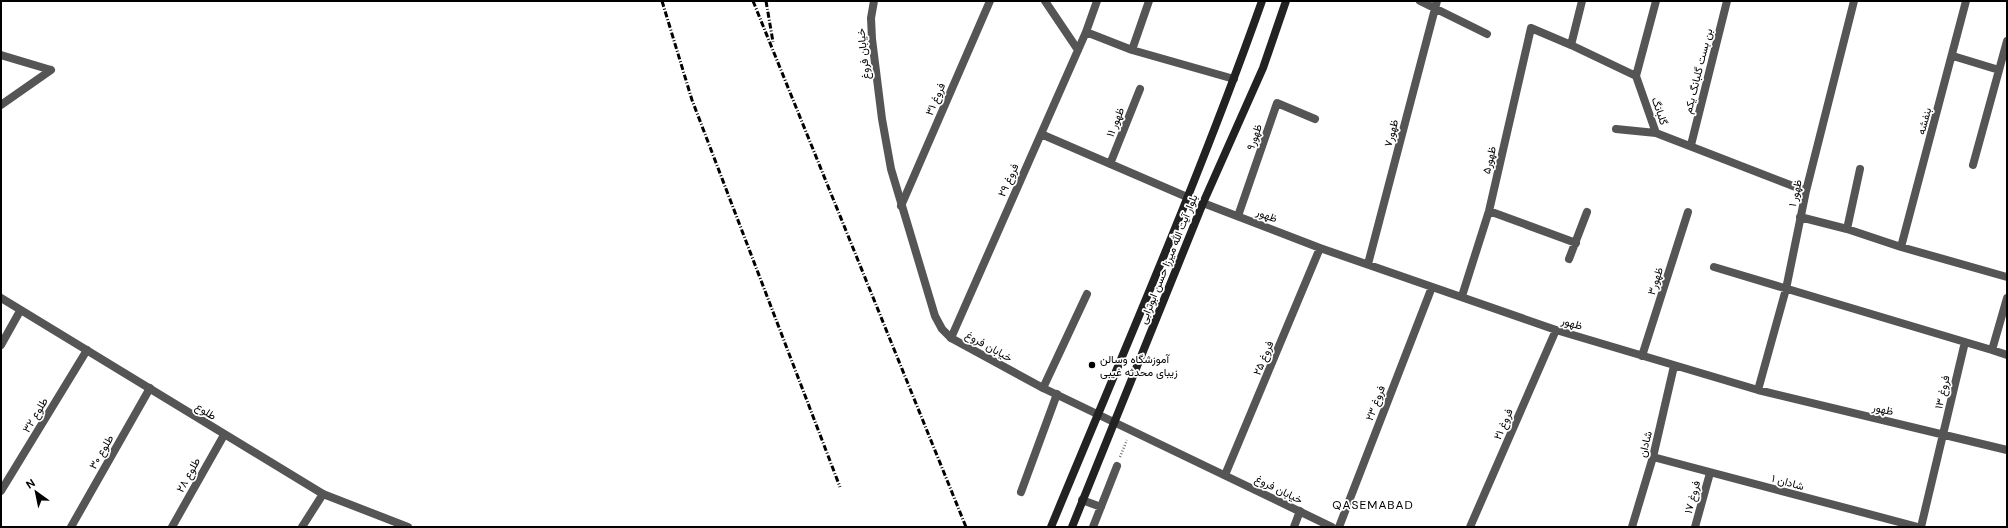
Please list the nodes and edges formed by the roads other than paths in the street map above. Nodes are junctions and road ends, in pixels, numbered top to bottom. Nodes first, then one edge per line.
1 (874, 1) edge
2 (990, 1) edge
3 (1044, 1) edge
4 (1097, 1) edge
5 (1149, 1) edge
6 (1262, 1) edge
7 (1286, 1) edge
8 (1420, 1) edge
9 (1582, 1) edge
10 (1656, 1) edge
11 (1727, 1) edge
12 (1854, 1) edge
13 (1966, 1) edge
14 (1436, 5) edge
15 (1086, 32) junction
16 (1487, 34) dead end
17 (2007, 41) edge
18 (1571, 45) junction
19 (1078, 50) junction
20 (1132, 50) junction
21 (1, 55) edge
22 (1953, 56) junction
23 (1999, 70) junction
24 (1636, 76) junction
25 (1234, 79) junction
26 (1140, 89) dead end
27 (1, 105) edge
28 (1315, 119) dead end
29 (1616, 129) dead end
30 (1656, 133) junction
31 (1041, 134) junction
32 (1691, 145) junction
33 (1110, 164) junction
34 (1973, 165) dead end
35 (1860, 168) dead end
36 (1806, 191) junction
37 (1187, 197) junction
38 (1203, 203) junction
39 (901, 206) junction
40 (1489, 211) junction
41 (1587, 212) dead end
42 (1688, 212) dead end
43 (1238, 216) junction
44 (1800, 218) junction
45 (1847, 229) junction
46 (1576, 242) junction
47 (1901, 247) junction
48 (1320, 248) junction
49 (1570, 259) dead end
50 (1368, 264) junction
51 (1714, 267) dead end
52 (2007, 277) edge
53 (1432, 287) junction
54 (1786, 289) junction
55 (1088, 294) dead end
56 (1462, 296) junction
57 (1, 298) edge
58 (2007, 298) edge
59 (20, 311) junction
60 (1556, 330) junction
61 (951, 338) junction
62 (1965, 342) junction
63 (1, 345) edge
64 (87, 350) junction
65 (1992, 350) junction
66 (2007, 355) edge
67 (1642, 356) junction
68 (1674, 366) junction
69 (150, 388) junction
70 (1043, 388) junction
71 (1758, 390) junction
72 (1057, 394) junction
73 (1097, 414) junction
74 (1114, 421) junction
75 (224, 434) junction
76 (1944, 434) junction
77 (2007, 450) edge
78 (1653, 457) junction
79 (1117, 466) road end
80 (1710, 473) junction
81 (1225, 475) junction
82 (1, 491) edge
83 (1021, 492) dead end
84 (323, 494) junction
85 (1082, 500) junction
86 (1101, 507) junction
87 (1300, 511) junction
88 (71, 527) edge
89 (172, 527) edge
90 (302, 527) edge
91 (408, 527) edge
92 (1051, 527) edge
93 (1072, 527) edge
94 (1093, 527) edge
95 (1294, 527) edge
96 (1332, 527) edge
97 (1339, 527) edge
98 (1470, 527) edge
99 (1632, 527) edge
100 (1696, 527) edge
101 (1919, 527) edge

1 - 39 street, خیابان فروغ
2 - 39 street, فروغ ۳۱
3 - 19 street
4 - 15 street, فروغ ۲۹
5 - 20 street
6 - 25 main road, بلوار آیت الله میرزا حسن ابوترابی
7 - 38 main road, بلوار آیت الله میرزا حسن ابوترابی
8 - 14 street
9 - 18 street
10 - 24 street
11 - 32 street, بن بست گلبانگ یکم
12 - 36 street, ظهور ۱
13 - 22 street, بنفشه
14 - 16 street
14 - 50 street, ظهور۷
15 - 19 street, فروغ ۲۹
15 - 20 street
17 - 23 street
18 - 24 street
18 - 40 street, ظهور۵
19 - 31 street, فروغ ۲۹
20 - 25 street
21 - 27 street
22 - 23 street
22 - 47 street, بنفشه
23 - 34 street
24 - 30 street, گلبانگ
25 - 37 main road, بلوار آیت الله میرزا حسن ابوترابی
26 - 33 street, ظهور ۱۱
28 - 43 street, ظهور۹
29 - 30 street
30 - 32 street, گلبانگ
31 - 33 street
31 - 61 street, فروغ ۲۹
32 - 36 street, گلبانگ
33 - 37 street
35 - 45 street
36 - 44 street, ظهور ۱
37 - 73 main road, بلوار آیت الله میرزا حسن ابوترابی
38 - 43 street, ظهور
38 - 74 main road, بلوار آیت الله میرزا حسن ابوترابی
39 - 61 street, خیابان فروغ
40 - 46 street
40 - 56 street, ظهور۵
41 - 46 street
42 - 67 street, ظهور۳
43 - 48 street, ظهور
44 - 45 street
44 - 54 street, ظهور ۱
45 - 47 street
46 - 49 street
47 - 52 street
48 - 50 street, ظهور
48 - 81 street, فروغ ۲۵
50 - 53 street, ظهور
51 - 54 street
53 - 56 street, ظهور
53 - 97 street, فروغ ۲۳
54 - 62 street
54 - 71 street, ظهور ۱
55 - 70 street
56 - 60 street, ظهور
57 - 59 street, طلوع
58 - 65 street
59 - 63 street
59 - 64 street, طلوع
60 - 67 street, ظهور
60 - 98 street, فروغ ۲۱
61 - 70 street, خیابان فروغ
62 - 65 street
62 - 76 street, فروغ ۱۳
64 - 69 street, طلوع
64 - 82 street, طلوع ۳۲
65 - 66 street
67 - 68 street, ظهور
68 - 71 street, ظهور
68 - 78 street, شادان
69 - 75 street, طلوع
69 - 88 street, طلوع ۳۰
70 - 72 street, خیابان فروغ
71 - 76 street, ظهور
72 - 73 street, خیابان فروغ
72 - 83 street
73 - 74 street, خیابان فروغ
73 - 92 main road, بلوار آیت الله میرزا حسن ابوترابی
74 - 81 street, خیابان فروغ
74 - 85 main road, بلوار آیت الله میرزا حسن ابوترابی
75 - 84 street, طلوع
75 - 89 street, طلوع ۲۸
76 - 77 street, ظهور
76 - 101 street, فروغ ۱۳
78 - 80 street, شادان ۱
78 - 99 street, شادان
79 - 86 street
80 - 100 street, فروغ ۱۷
80 - 101 street, شادان ۱
81 - 87 street, خیابان فروغ
84 - 90 street
84 - 91 street, طلوع
85 - 86 street
85 - 93 main road, بلوار آیت الله میرزا حسن ابوترابی
86 - 94 street
87 - 95 street
87 - 96 street, خیابان فروغ

